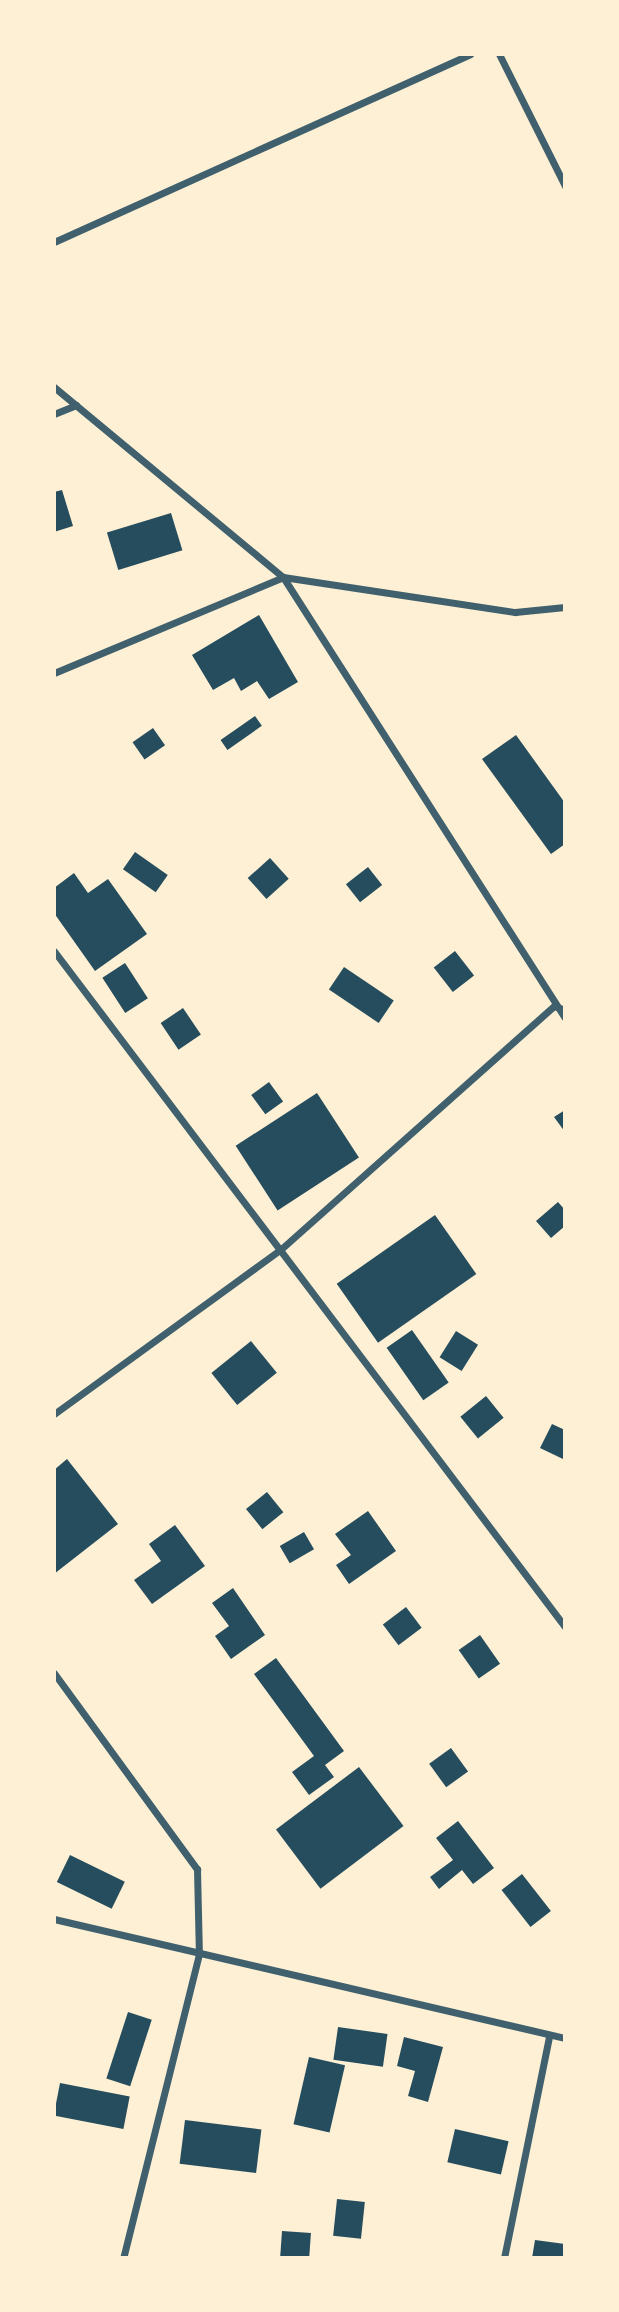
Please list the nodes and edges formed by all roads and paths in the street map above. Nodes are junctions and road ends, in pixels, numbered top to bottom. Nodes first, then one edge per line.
1 (471, 54) edge
2 (499, 54) edge
3 (565, 186) edge
4 (54, 242) edge
5 (54, 387) edge
6 (76, 405) junction
7 (54, 414) edge
8 (283, 577) junction
9 (565, 607) edge
10 (54, 673) edge
11 (54, 951) edge
12 (554, 1006) junction
13 (565, 1010) edge
14 (565, 1017) edge
15 (279, 1250) junction
16 (54, 1414) edge
17 (565, 1627) edge
18 (54, 1673) edge
19 (54, 1919) edge
20 (200, 1954) junction
21 (549, 2036) junction
22 (565, 2038) edge
23 (123, 2258) edge
24 (504, 2258) edge

1 - 4 street
2 - 3 street
5 - 6 street
6 - 7 street
6 - 8 street
8 - 9 street
8 - 10 street
8 - 12 street
11 - 15 street
12 - 13 street
12 - 14 street
12 - 15 street
15 - 16 street
15 - 17 street
18 - 20 street
19 - 20 street
20 - 21 street
20 - 23 street
21 - 22 street
21 - 24 street

